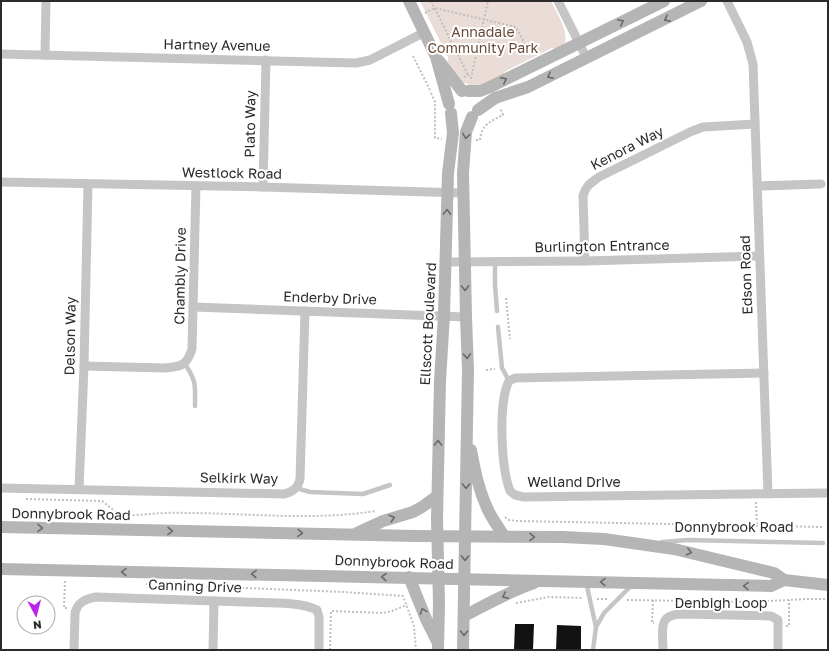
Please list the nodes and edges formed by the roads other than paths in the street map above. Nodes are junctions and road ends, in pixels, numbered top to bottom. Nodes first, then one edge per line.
1 (46, 1) edge
2 (409, 1) edge
3 (558, 1) edge
4 (664, 1) edge
5 (702, 1) edge
6 (727, 1) edge
7 (425, 32) junction
8 (578, 43) junction
9 (1, 54) edge
10 (45, 55) junction
11 (587, 59) junction
12 (266, 60) junction
13 (457, 87) junction
14 (450, 109) junction
15 (475, 114) junction
16 (755, 124) junction
17 (1, 182) edge
18 (88, 184) junction
19 (821, 184) dead end
20 (196, 186) junction
21 (758, 186) junction
22 (263, 187) junction
23 (447, 192) junction
24 (463, 193) junction
25 (759, 256) junction
26 (585, 261) junction
27 (446, 262) junction
28 (465, 263) junction
29 (495, 263) junction
30 (193, 307) junction
31 (305, 311) junction
32 (497, 311) dead end
33 (444, 316) junction
34 (466, 317) junction
35 (498, 327) dead end
36 (185, 364) junction
37 (84, 366) junction
38 (764, 373) junction
39 (509, 381) junction
40 (195, 406) dead end
41 (467, 428) junction
42 (390, 485) dead end
43 (1, 488) edge
44 (296, 488) junction
45 (79, 489) junction
46 (828, 493) edge
47 (768, 494) junction
48 (437, 496) junction
49 (1, 527) edge
50 (356, 534) junction
51 (437, 536) junction
52 (465, 536) junction
53 (504, 536) junction
54 (823, 543) dead end
55 (644, 544) junction
56 (1, 569) edge
57 (409, 577) junction
58 (438, 579) junction
59 (465, 579) junction
60 (784, 580) junction
61 (541, 581) junction
62 (586, 582) junction
63 (634, 583) junction
64 (828, 585) edge
65 (214, 601) junction
66 (464, 616) junction
67 (596, 627) junction
68 (438, 647) edge
69 (74, 650) edge
70 (213, 650) edge
71 (319, 650) edge
72 (464, 650) edge
73 (594, 650) edge
74 (663, 650) edge
75 (778, 650) edge

1 - 10 street
2 - 7 main road, Ellscott Boulevard
3 - 8 street
8 -> 4 main road
5 -> 11 main road
6 - 16 street, Edson Road
7 - 12 street, Hartney Avenue
7 - 13 main road, Ellscott Boulevard
8 - 11 street
13 -> 8 main road
9 - 10 street, Hartney Avenue
10 - 12 street, Hartney Avenue
11 -> 15 main road
12 - 22 street, Plato Way
13 - 14 main road, Ellscott Boulevard
13 - 14 main road
13 - 15 main road
14 - 15 main road
14 - 23 main road, Ellscott Boulevard
15 -> 24 main road
16 - 21 street, Edson Road
16 - 26 street, Kenora Way
17 - 18 street, Westlock Road
18 - 20 street, Westlock Road
18 - 37 street, Delson Way
19 - 21 street
20 - 22 street, Westlock Road
20 - 30 street, Chambly Drive
21 - 25 street, Edson Road
22 - 23 street, Westlock Road
23 - 24 street, Westlock Road
27 -> 23 main road, Ellscott Boulevard
24 - 28 main road
25 - 26 street, Burlington Entrance
25 - 38 street, Edson Road
26 - 29 street, Burlington Entrance
27 - 28 street, Burlington Entrance
27 - 33 main road, Ellscott Boulevard
28 - 29 street, Burlington Entrance
28 -> 34 main road
29 - 32 lane
30 - 31 street, Enderby Drive
30 - 36 street, Chambly Drive
31 - 33 street, Enderby Drive
31 - 44 street, Selkirk Way
33 - 34 street, Enderby Drive
48 -> 33 main road, Ellscott Boulevard
34 -> 41 main road
35 - 39 lane
36 - 37 street
36 - 40 lane
37 - 45 street, Delson Way
38 - 39 street
38 - 47 street, Edson Road
39 - 47 street, Welland Drive
41 -> 52 main road
41 - 53 main road
42 - 44 lane
43 - 45 street, Selkirk Way
44 - 45 street, Selkirk Way
46 - 47 street
50 -> 48 main road
48 - 51 main road, Ellscott Boulevard
49 -> 50 main road, Donnybrook Road
50 - 51 main road, Donnybrook Road
51 - 52 main road, Donnybrook Road
51 - 58 main road, Ellscott Boulevard
52 - 53 main road, Donnybrook Road
52 -> 59 main road
53 -> 55 main road, Donnybrook Road
54 - 55 lane, Donnybrook Road
55 -> 60 main road, Donnybrook Road
57 -> 56 main road, Donnybrook Road
57 - 58 main road, Donnybrook Road
68 -> 57 main road
58 - 59 main road, Donnybrook Road
58 - 68 main road, Ellscott Boulevard
59 - 61 main road, Donnybrook Road
59 - 66 main road
60 -> 63 main road, Donnybrook Road
60 - 64 main road, Donnybrook Road
61 - 62 main road, Donnybrook Road
61 -> 66 main road
63 -> 62 main road, Donnybrook Road
62 - 67 lane
63 - 67 lane
65 - 69 street, Canning Drive
65 - 70 street
65 - 71 street, Canning Drive
66 -> 72 main road
67 - 73 lane
74 - 75 street, Denbigh Loop

